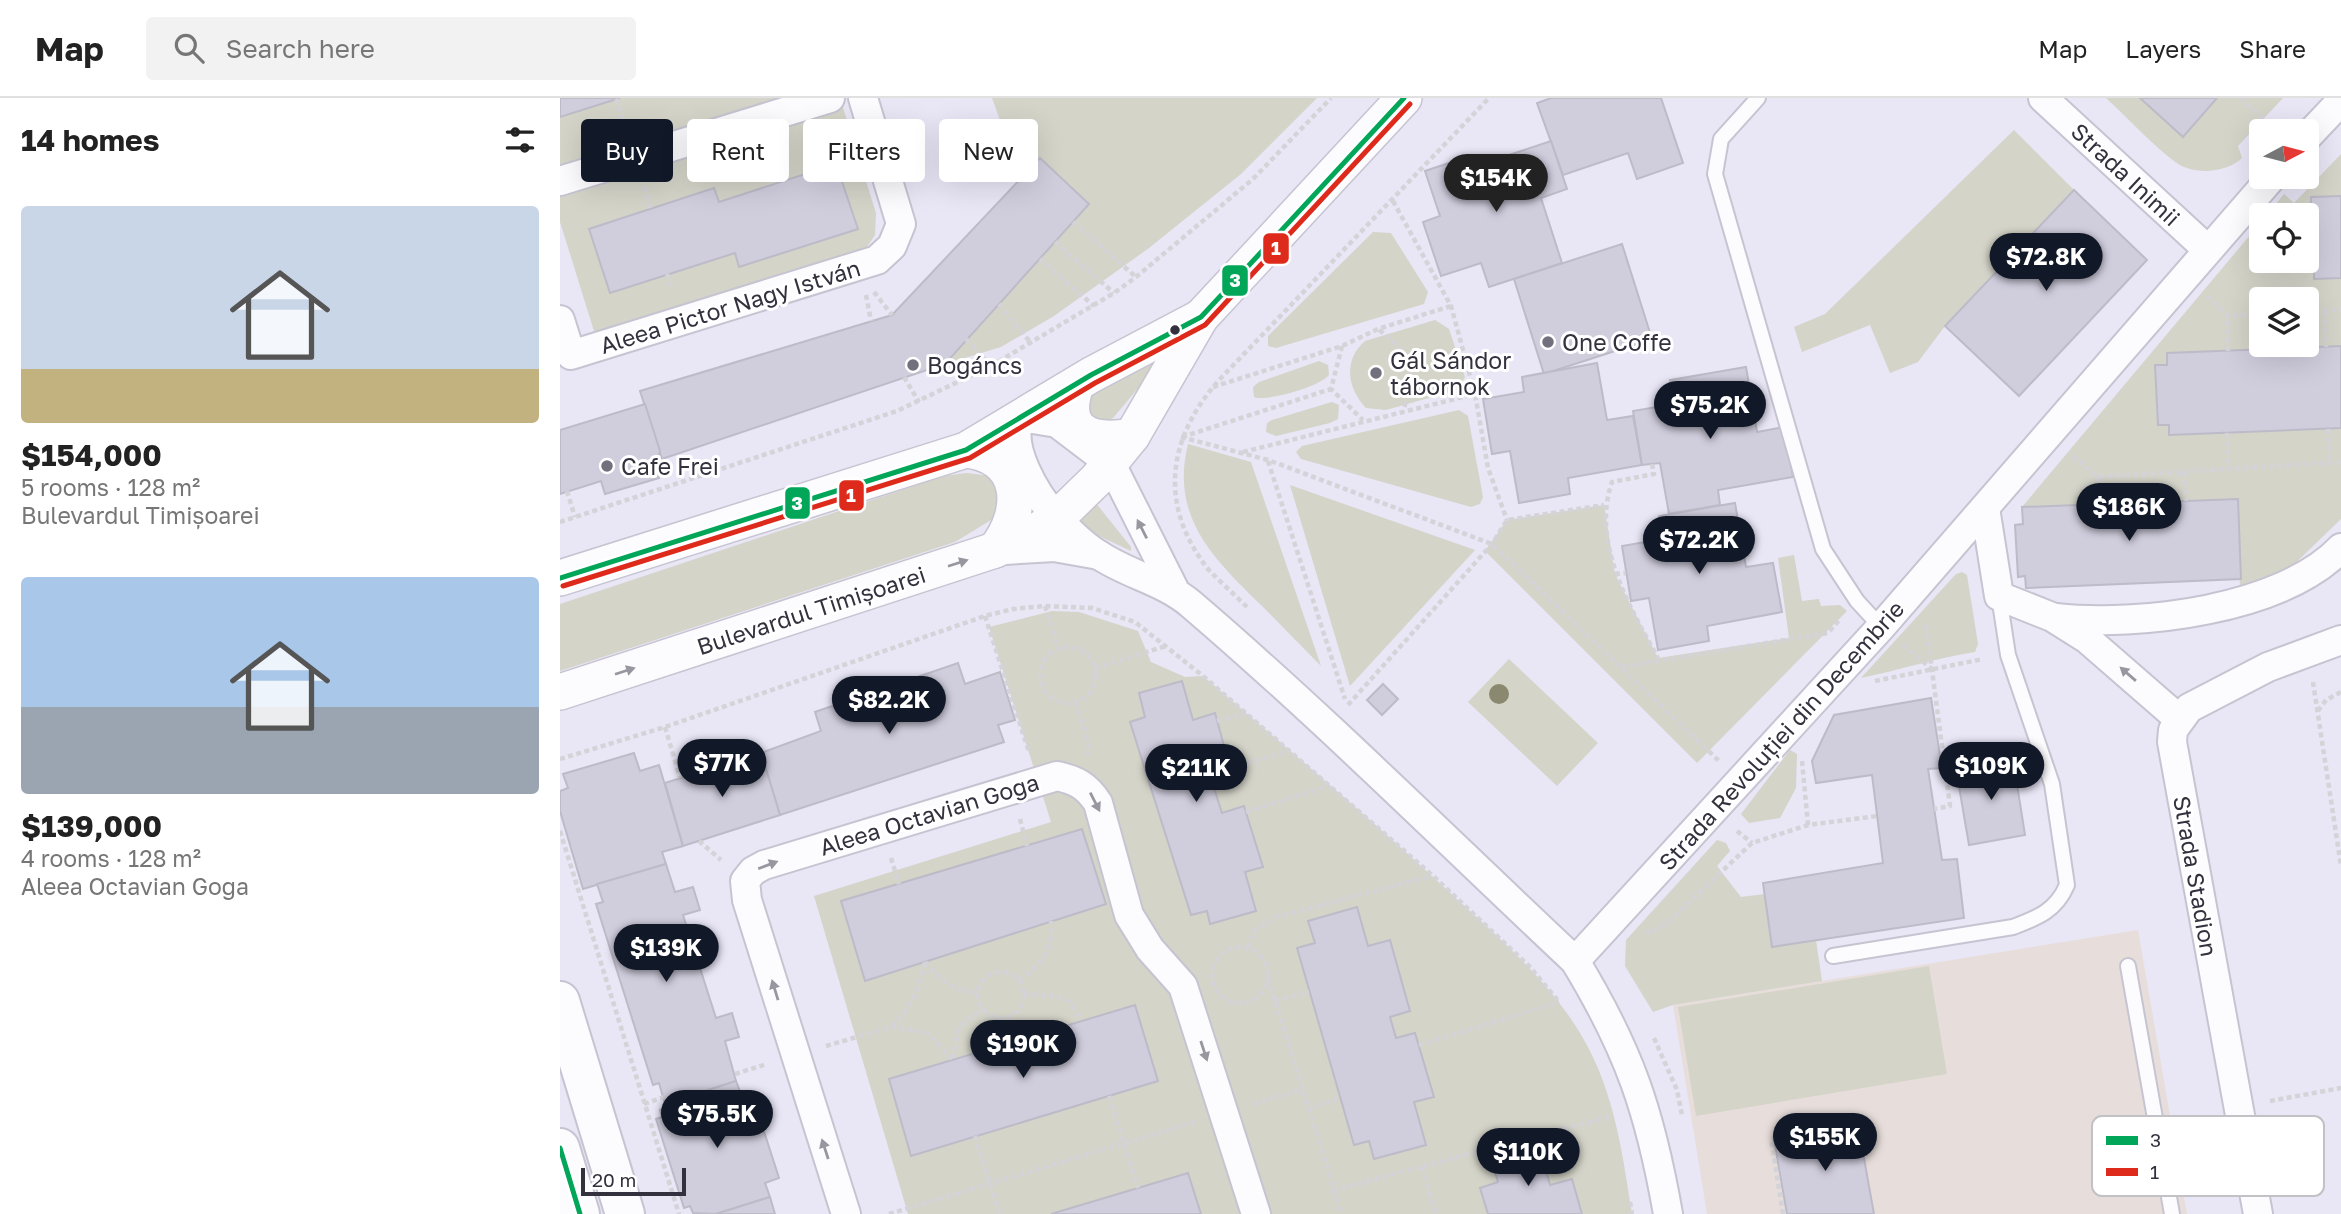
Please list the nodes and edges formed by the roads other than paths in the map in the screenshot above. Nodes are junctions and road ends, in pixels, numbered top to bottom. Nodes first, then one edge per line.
1 (831, 98) edge
2 (863, 98) edge
3 (1404, 98) edge
4 (1758, 98) edge
5 (2043, 98) edge
6 (2341, 101) edge
7 (2319, 124) edge
8 (560, 181) edge
9 (2261, 189) edge
10 (2208, 250) junction
11 (1201, 317) junction
12 (560, 320) edge
13 (1076, 384) junction
14 (1021, 416) junction
15 (1132, 436) junction
16 (966, 450) junction
17 (1111, 464) junction
18 (1985, 508) junction
19 (1057, 518) junction
20 (2341, 548) edge
21 (995, 550) junction
22 (1099, 555) junction
23 (560, 578) edge
24 (1174, 589) junction
25 (1998, 596) junction
26 (2052, 617) junction
27 (1881, 627) junction
28 (2341, 640) edge
29 (560, 692) edge
30 (2179, 719) junction
31 (1833, 956) dead end
32 (1574, 961) junction
33 (2127, 966) dead end
34 (560, 1000) edge
35 (2154, 1116) edge
36 (2240, 1116) edge
37 (560, 1148) edge
38 (2169, 1196) edge
39 (2255, 1196) edge
40 (580, 1214) edge
41 (624, 1214) edge
42 (846, 1214) edge
43 (1256, 1214) edge
44 (1668, 1214) edge
45 (2172, 1214) edge
46 (2258, 1214) edge

1 - 8 street
2 - 12 street, Aleea Pictor Nagy István
3 - 11 street, Bulevardul Timișoarei
4 - 27 lane
5 - 10 street, Strada Inimii
6 - 7 street
9 - 10 street, Strada Revoluției din Decembrie
10 - 18 street, Strada Revoluției din Decembrie
11 - 13 street, Bulevardul Timișoarei
11 - 15 street, Bulevardul Timișoarei
13 - 14 street, Bulevardul Timișoarei
13 - 15 street
14 - 16 street, Bulevardul Timișoarei
14 - 17 street
14 - 19 street
15 - 17 street, Bulevardul Timișoarei
16 - 21 street
16 - 23 street, Bulevardul Timișoarei
17 - 19 street, Bulevardul Timișoarei
24 -> 17 street
18 - 25 street
18 - 27 street, Strada Revoluției din Decembrie
19 - 21 street, Bulevardul Timișoarei
19 - 22 street
20 - 26 street
21 - 22 street
29 -> 21 street, Bulevardul Timișoarei
22 - 24 street
24 - 32 street
25 - 26 street
25 - 31 lane
30 -> 26 street
27 - 32 street, Strada Revoluției din Decembrie
28 - 30 street
30 - 36 street, Strada Stadion
32 - 44 street
33 - 35 lane
34 - 41 main road
37 - 40 main road
38 - 45 lane
39 - 46 street, Strada Stadion
42 -> 43 street, Aleea Octavian Goga

